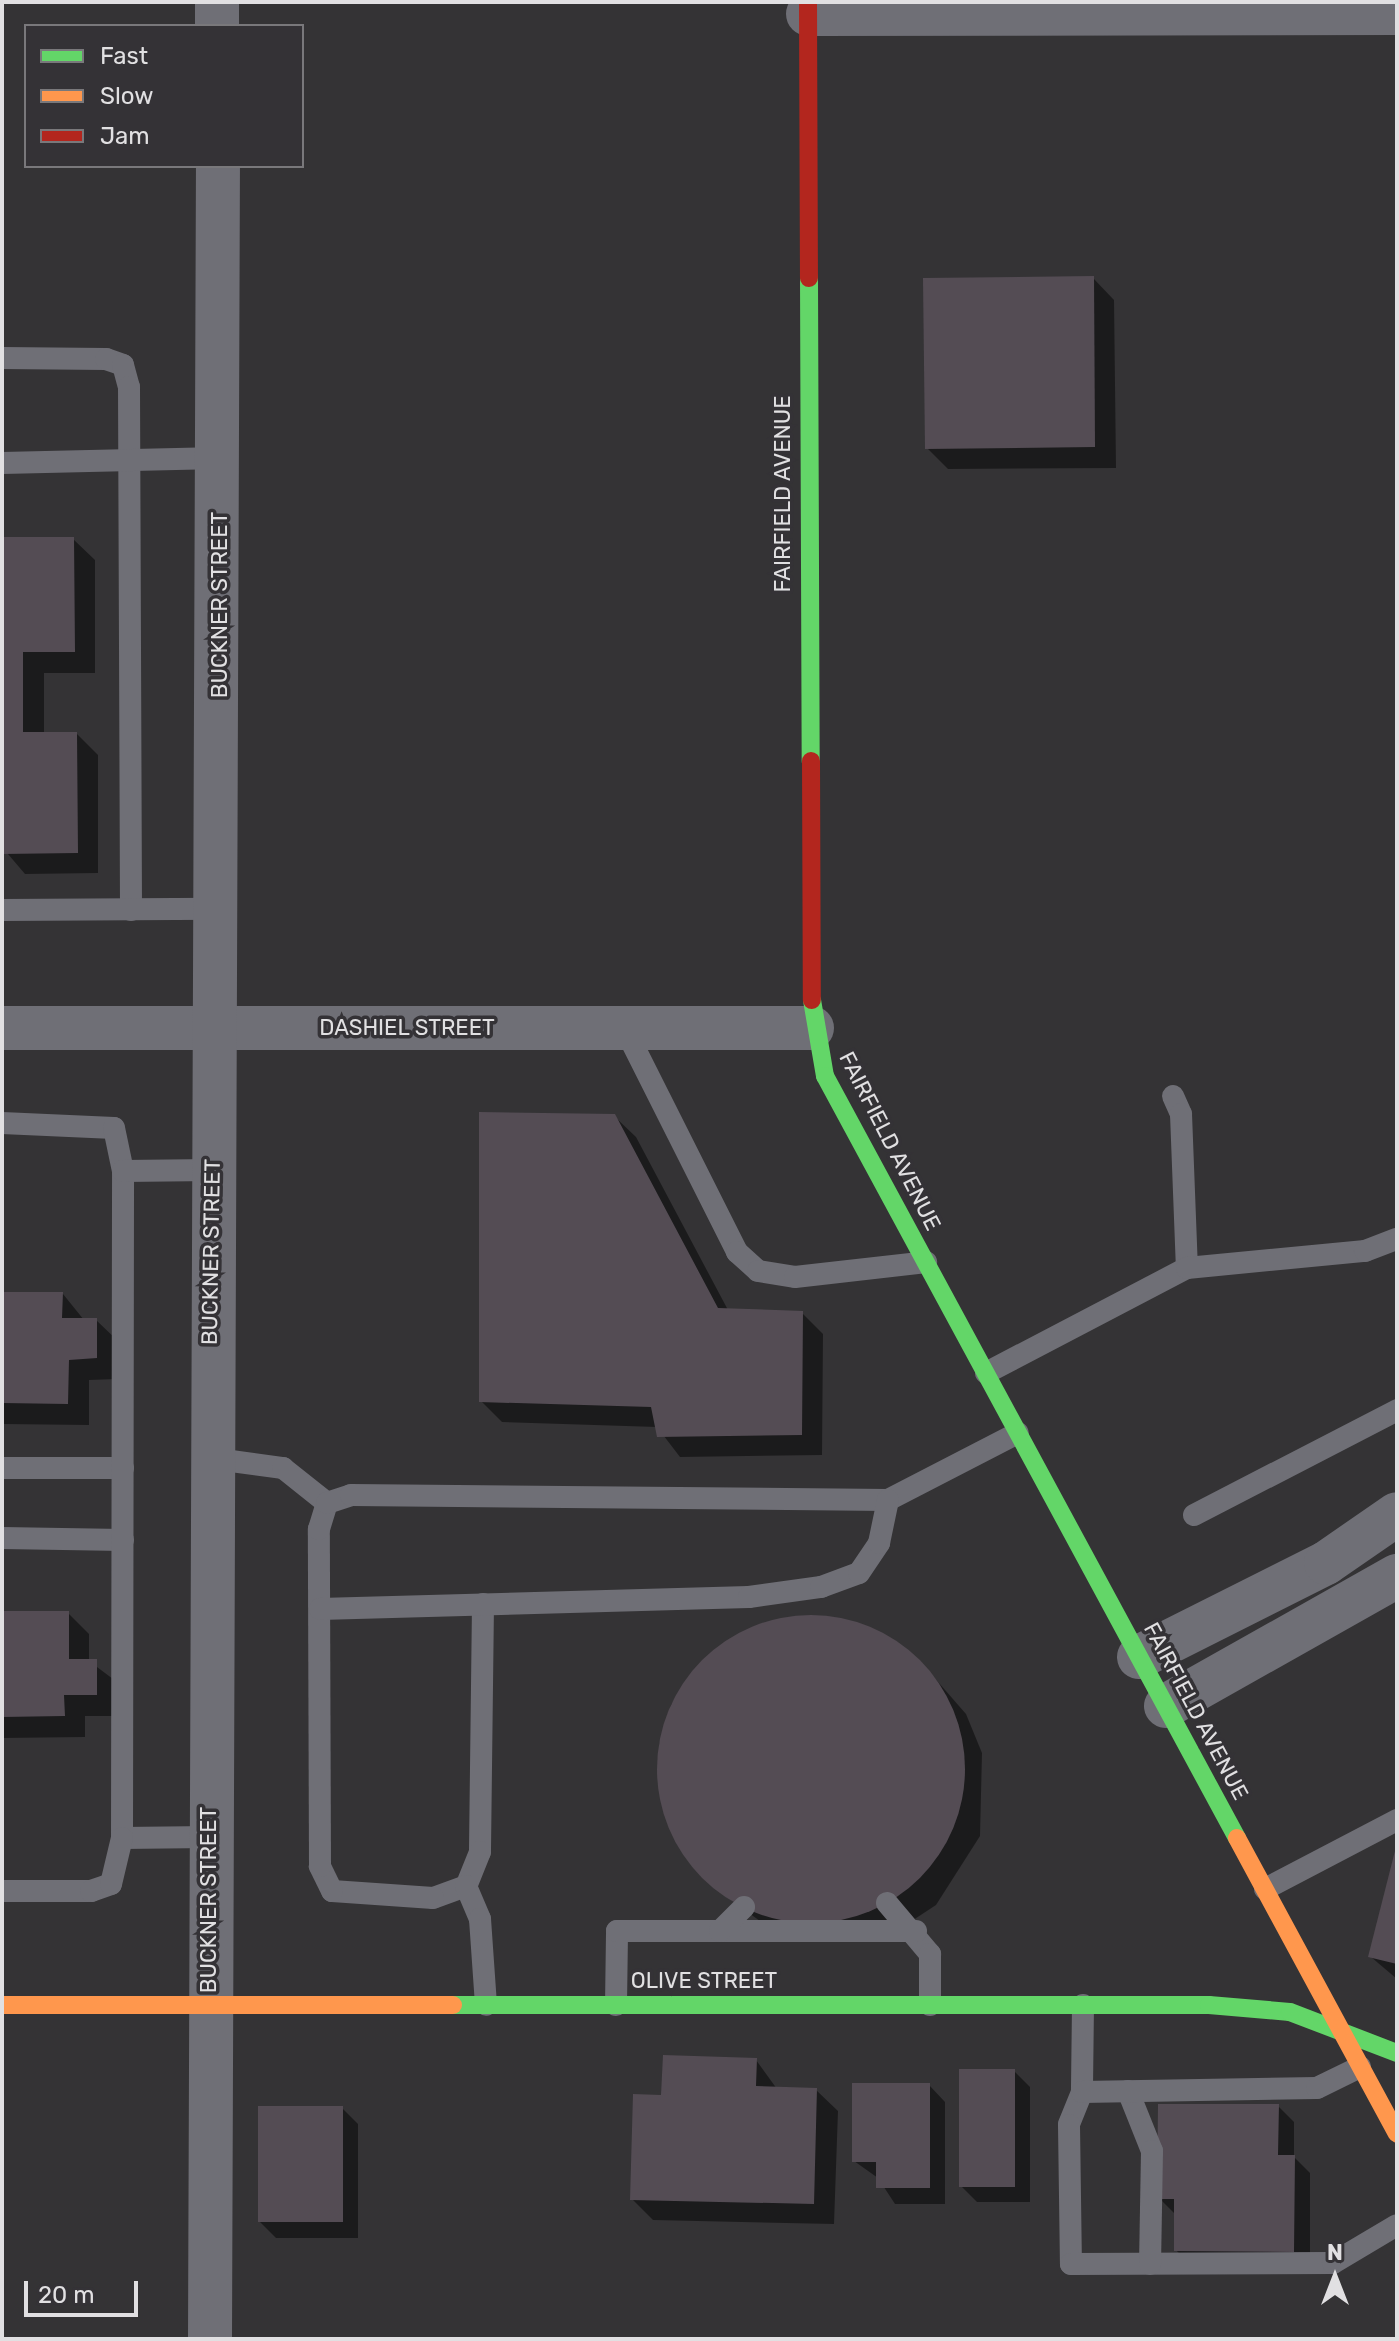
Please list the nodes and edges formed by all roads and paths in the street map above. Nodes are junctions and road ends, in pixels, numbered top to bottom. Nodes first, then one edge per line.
1 (217, 2) edge
2 (808, 8) edge
3 (1397, 13) edge
4 (217, 24) edge
5 (218, 168) edge
6 (2, 358) edge
7 (220, 458) junction
8 (130, 460) junction
9 (2, 463) edge
10 (219, 909) junction
11 (2, 910) edge
12 (131, 910) junction
13 (2, 1028) edge
14 (218, 1028) junction
15 (812, 1028) junction
16 (625, 1029) junction
17 (1173, 1096) dead end
18 (2, 1123) edge
19 (213, 1170) junction
20 (123, 1171) junction
21 (1397, 1239) edge
22 (926, 1262) junction
23 (1187, 1268) junction
24 (986, 1373) junction
25 (1397, 1410) edge
26 (1018, 1433) junction
27 (209, 1458) junction
28 (2, 1468) edge
29 (123, 1468) junction
30 (888, 1500) junction
31 (327, 1503) junction
32 (1397, 1514) edge
33 (1194, 1515) dead end
34 (2, 1538) edge
35 (123, 1540) junction
36 (1397, 1576) edge
37 (483, 1604) junction
38 (320, 1609) junction
39 (1139, 1657) junction
40 (1166, 1706) junction
41 (1397, 1820) edge
42 (209, 1837) junction
43 (122, 1838) junction
44 (466, 1886) junction
45 (1265, 1889) junction
46 (2, 1891) edge
47 (887, 1903) dead end
48 (744, 1907) dead end
49 (720, 1931) junction
50 (916, 1931) junction
51 (2, 2005) edge
52 (208, 2005) junction
53 (486, 2005) junction
54 (616, 2005) junction
55 (930, 2005) junction
56 (1083, 2005) junction
57 (1337, 2024) junction
58 (1397, 2053) edge
59 (1360, 2067) junction
60 (1128, 2091) junction
61 (1082, 2092) junction
62 (1397, 2134) edge
63 (1397, 2225) edge
64 (1150, 2264) junction
65 (210, 2339) edge

1 - 4 street
2 - 3 street
2 - 15 street, FAIRFIELD AVENUE
5 - 7 street, BUCKNER STREET
6 - 8 lane
7 - 8 lane
7 - 10 street, BUCKNER STREET
8 - 9 lane
8 - 12 lane
10 - 12 lane
10 - 14 street, BUCKNER STREET
11 - 12 lane
13 - 14 street, DASHIEL STREET
14 - 16 street, DASHIEL STREET
14 - 19 street, BUCKNER STREET
15 - 16 street, DASHIEL STREET
15 - 22 street, FAIRFIELD AVENUE
16 - 22 lane
17 - 23 lane
18 - 20 lane
19 - 20 lane
19 - 27 street, BUCKNER STREET
20 - 29 lane
21 - 23 lane
22 - 24 street, FAIRFIELD AVENUE
23 - 24 lane
24 - 26 street, FAIRFIELD AVENUE
25 - 33 lane
26 - 30 lane
26 - 39 street, FAIRFIELD AVENUE
27 - 31 lane
27 - 42 street, BUCKNER STREET
28 - 29 lane
29 - 35 lane
30 - 31 lane
30 - 37 lane
31 - 38 lane
32 - 39 street
34 - 35 lane
35 - 43 lane
36 - 40 street
37 - 38 lane
37 - 44 lane
38 - 44 lane
39 - 40 street, FAIRFIELD AVENUE
40 - 45 street, FAIRFIELD AVENUE
41 - 45 lane
42 - 43 lane
42 - 52 street, BUCKNER STREET
43 - 46 lane
44 - 53 lane
45 - 57 street, FAIRFIELD AVENUE
47 - 50 lane
48 - 49 lane
49 - 50 lane
49 - 54 lane
50 - 55 lane
51 - 52 street, OLIVE STREET
52 - 53 street, OLIVE STREET
52 - 65 street, BUCKNER STREET
53 - 54 street, OLIVE STREET
54 - 55 street, OLIVE STREET
55 - 56 street, OLIVE STREET
56 - 57 street, OLIVE STREET
56 - 61 lane
57 - 58 street, OLIVE STREET
57 - 59 street, FAIRFIELD AVENUE
59 - 60 lane
59 - 62 street, FAIRFIELD AVENUE
60 - 61 lane
60 - 64 lane
61 - 64 lane
63 - 64 lane

